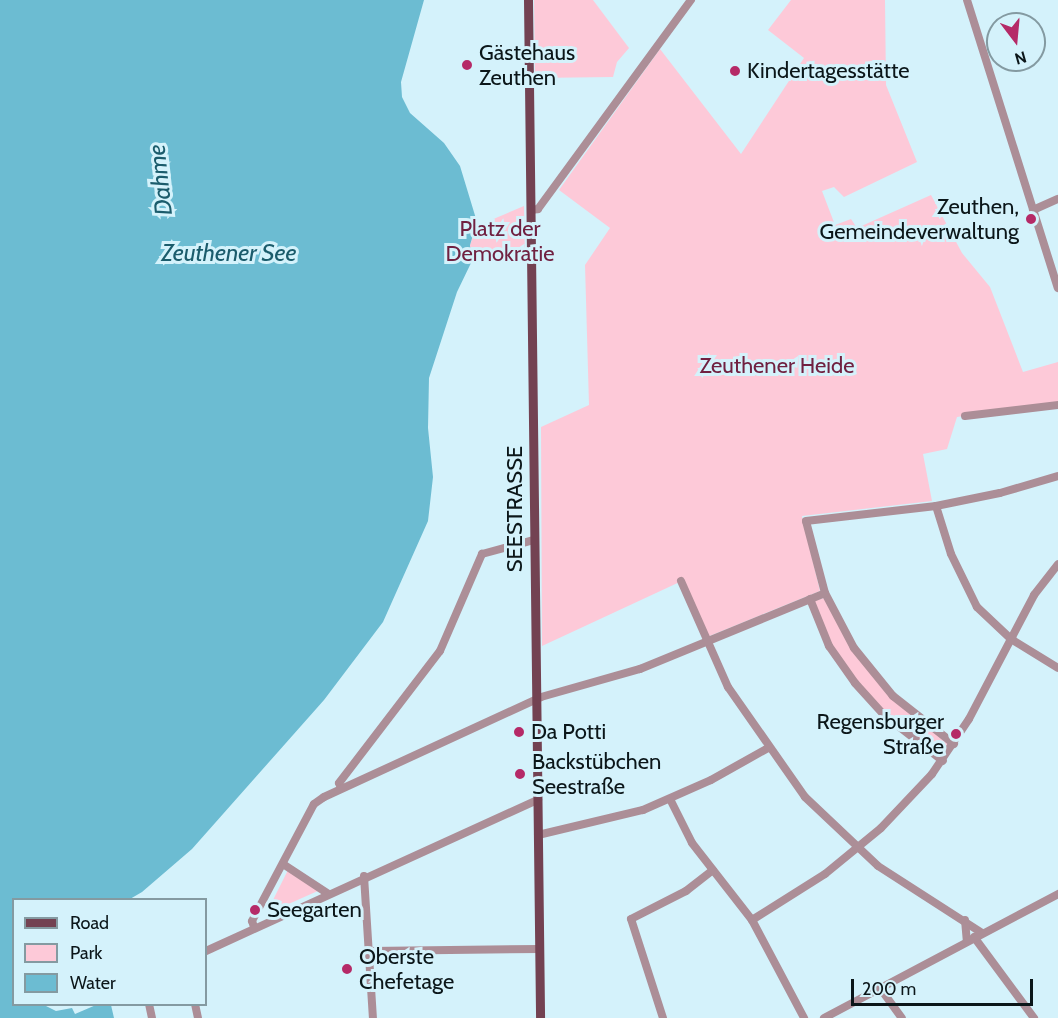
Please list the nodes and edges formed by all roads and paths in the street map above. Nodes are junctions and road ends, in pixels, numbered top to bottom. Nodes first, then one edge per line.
1 (528, 0) edge
2 (691, 0) edge
3 (967, 0) edge
4 (1058, 199) edge
5 (532, 210) junction
6 (1033, 210) junction
7 (1058, 288) edge
8 (1058, 405) edge
9 (965, 416) dead end
10 (1058, 476) edge
11 (936, 506) junction
12 (534, 540) junction
13 (1058, 564) edge
14 (681, 581) dead end
15 (825, 593) junction
16 (810, 599) junction
17 (1011, 639) junction
18 (706, 642) junction
19 (1058, 668) edge
20 (536, 699) junction
21 (954, 744) junction
22 (768, 748) junction
23 (943, 761) junction
24 (342, 788) junction
25 (538, 800) junction
26 (670, 800) junction
27 (538, 836) junction
28 (856, 849) junction
29 (283, 864) junction
30 (713, 870) junction
31 (364, 876) junction
32 (327, 893) junction
33 (1058, 894) edge
34 (752, 920) junction
35 (965, 920) junction
36 (254, 927) junction
37 (974, 937) junction
38 (540, 949) junction
39 (207, 950) edge
40 (370, 951) junction
41 (880, 988) junction
42 (373, 1018) edge
43 (540, 1018) edge
44 (663, 1018) edge
45 (804, 1018) edge
46 (824, 1018) edge
47 (902, 1018) edge
48 (1034, 1018) edge

1 - 5 main road, SEESTRASSE
2 - 5 street
3 - 6 street
4 - 6 street
5 - 12 main road, SEESTRASSE
6 - 7 street
8 - 9 street
10 - 11 street
11 - 15 street
11 - 17 street
12 - 20 main road, SEESTRASSE
12 - 24 street
13 - 17 street
14 - 18 street
15 - 16 street
15 - 21 street
16 - 18 street
16 - 23 street
17 - 19 street
17 - 21 street
18 - 20 street
18 - 22 street
20 - 24 street
20 - 25 main road, SEESTRASSE
21 - 23 street
22 - 26 street
22 - 28 street
23 - 28 street
24 - 29 street
25 - 27 main road, SEESTRASSE
25 - 31 street
26 - 27 street
26 - 30 street
27 - 38 main road, SEESTRASSE
28 - 34 street
28 - 35 street
29 - 32 street
29 - 36 street
30 - 34 street
30 - 44 street
31 - 32 street
31 - 40 street
32 - 36 street
33 - 37 street
34 - 45 street
35 - 37 street
35 - 37 street
36 - 39 street
37 - 41 street
37 - 48 street
38 - 40 street
38 - 43 main road, SEESTRASSE
40 - 42 street
41 - 46 street
41 - 47 street

